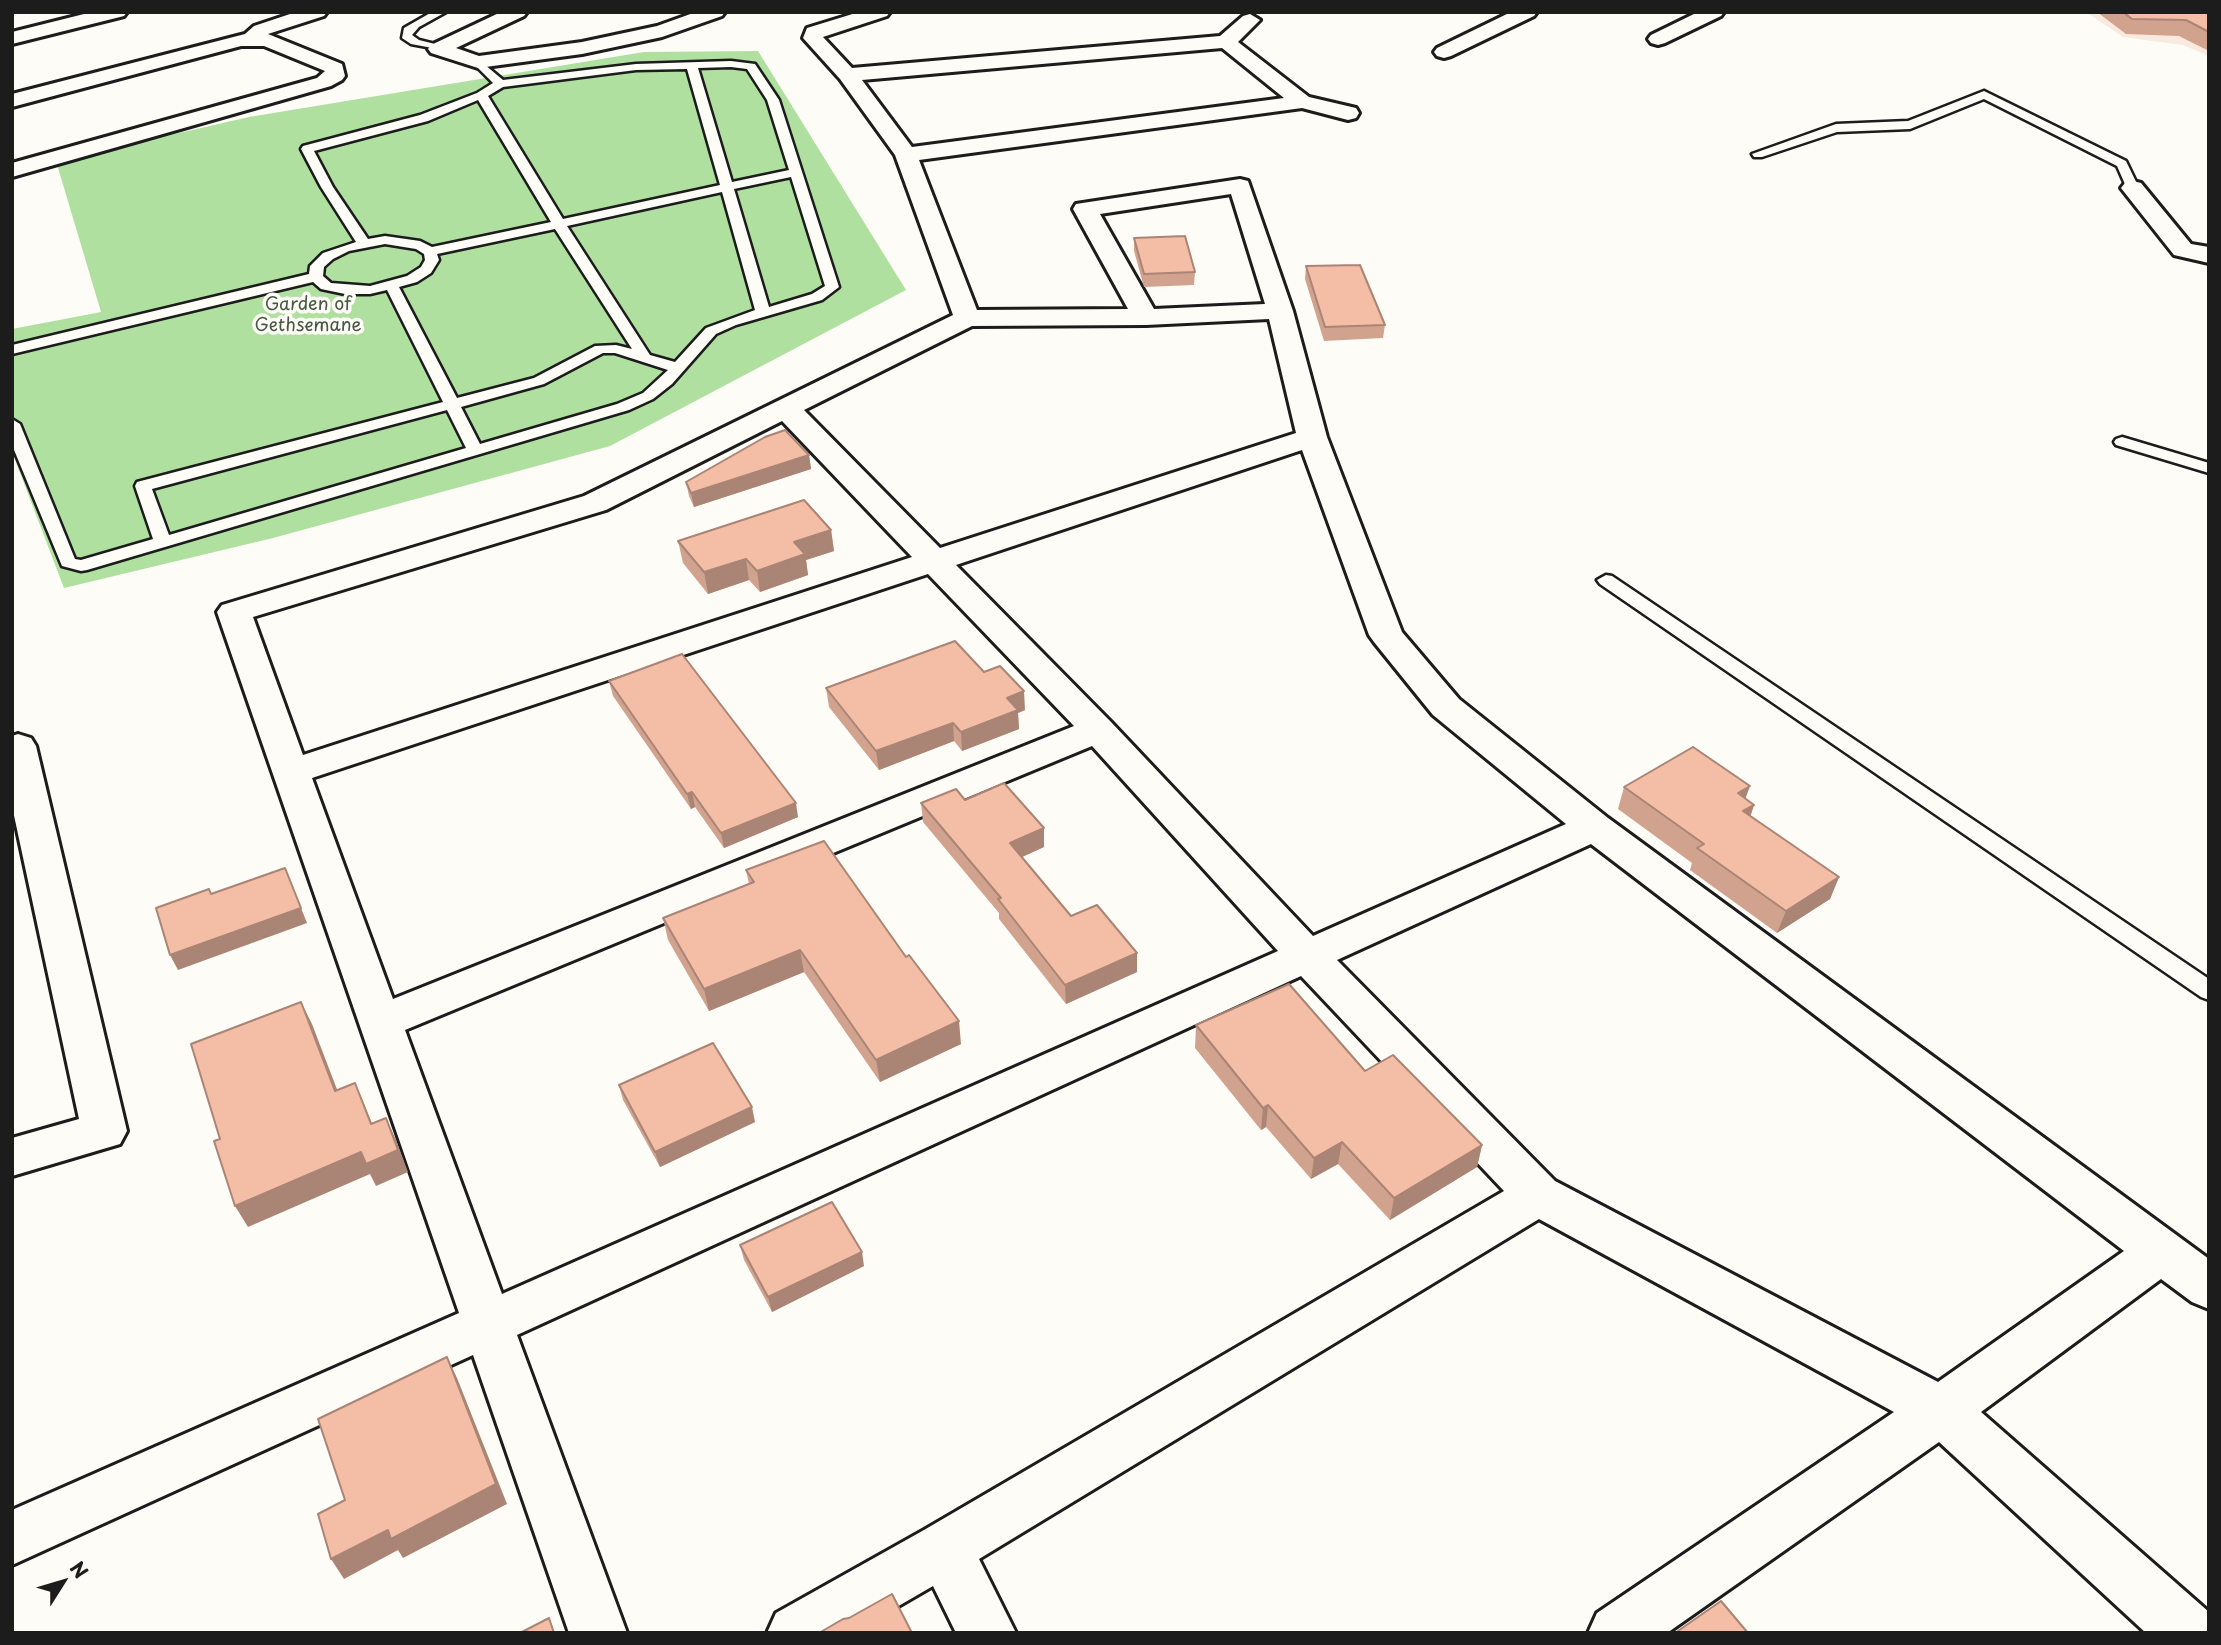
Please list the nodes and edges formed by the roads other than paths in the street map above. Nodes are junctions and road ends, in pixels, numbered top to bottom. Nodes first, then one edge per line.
1 (117, 12) edge
2 (317, 12) edge
3 (441, 12) edge
4 (517, 12) edge
5 (715, 12) edge
6 (880, 12) edge
7 (1527, 12) edge
8 (1714, 12) edge
9 (1250, 20) dead end
10 (12, 38) edge
11 (1658, 39) dead end
12 (250, 40) junction
13 (1226, 42) junction
14 (439, 48) junction
15 (1444, 52) dead end
16 (478, 62) junction
17 (692, 66) junction
18 (847, 75) junction
19 (500, 83) junction
20 (481, 95) junction
21 (12, 101) edge
22 (1302, 102) junction
23 (1348, 113) dead end
24 (1758, 154) dead end
25 (906, 155) junction
26 (12, 170) edge
27 (796, 172) junction
28 (726, 187) junction
29 (2133, 188) joint
30 (559, 224) junction
31 (364, 243) junction
32 (430, 252) junction
33 (2209, 255) edge
34 (316, 277) junction
35 (392, 286) junction
36 (1280, 311) junction
37 (762, 312) junction
38 (1146, 317) junction
39 (967, 318) junction
40 (14, 350) edge
41 (645, 358) junction
42 (678, 368) junction
43 (452, 403) junction
44 (786, 408) junction
45 (12, 424) edge
46 (1312, 437) junction
47 (2122, 442) dead end
48 (475, 450) junction
49 (2209, 468) edge
50 (163, 543) junction
51 (935, 560) junction
52 (1606, 580) dead end
53 (1098, 730) junction
54 (12, 748) edge
55 (291, 772) junction
56 (1594, 827) junction
57 (1308, 957) junction
58 (2209, 991) edge
59 (380, 1022) junction
60 (12, 1157) edge
61 (1538, 1195) junction
62 (2161, 1251) junction
63 (2209, 1287) edge
64 (488, 1324) junction
65 (1941, 1410) junction
66 (12, 1538) edge
67 (944, 1549) junction
68 (598, 1633) edge
69 (796, 1633) edge
70 (987, 1633) edge
71 (1617, 1633) edge
72 (2189, 1633) edge

1 - 10 street
2 - 12 street
3 - 14 lane
4 - 14 street
5 - 16 street
6 - 18 street
7 - 15 street
8 - 11 street
9 - 13 street
12 - 21 street
12 - 26 street
13 - 18 street
13 - 22 street
14 - 16 street
16 - 19 lane
17 - 19 lane
17 - 27 lane
17 - 28 lane
18 - 25 street
19 - 20 lane
20 - 30 lane
20 - 31 lane
22 - 23 street
22 - 25 street
24 - 29 lane
25 - 39 street
27 - 28 lane
27 - 37 lane
28 - 30 lane
28 - 37 lane
29 - 33 street
30 - 32 lane
30 - 41 lane
31 - 32 lane
31 - 34 lane
32 - 35 lane
34 - 35 lane
34 - 40 lane
35 - 43 lane
36 - 38 street
36 - 38 street
36 - 46 street
37 - 42 lane
38 - 39 street
39 - 44 street
41 - 42 lane
41 - 43 lane
42 - 48 lane
43 - 48 lane
43 - 50 lane
44 - 51 street
44 - 55 street
45 - 50 lane
46 - 51 street
46 - 56 street
47 - 49 lane
48 - 50 lane
51 - 53 street
51 - 55 street
52 - 58 lane
53 - 57 street
53 - 59 street
54 - 60 street
55 - 59 street
56 - 57 street
56 - 62 street
57 - 61 street
57 - 64 street
59 - 64 street
61 - 65 street
61 - 67 street
62 - 63 street
62 - 65 street
64 - 66 street
64 - 68 street
65 - 71 street
65 - 72 street
67 - 69 street
67 - 70 street

